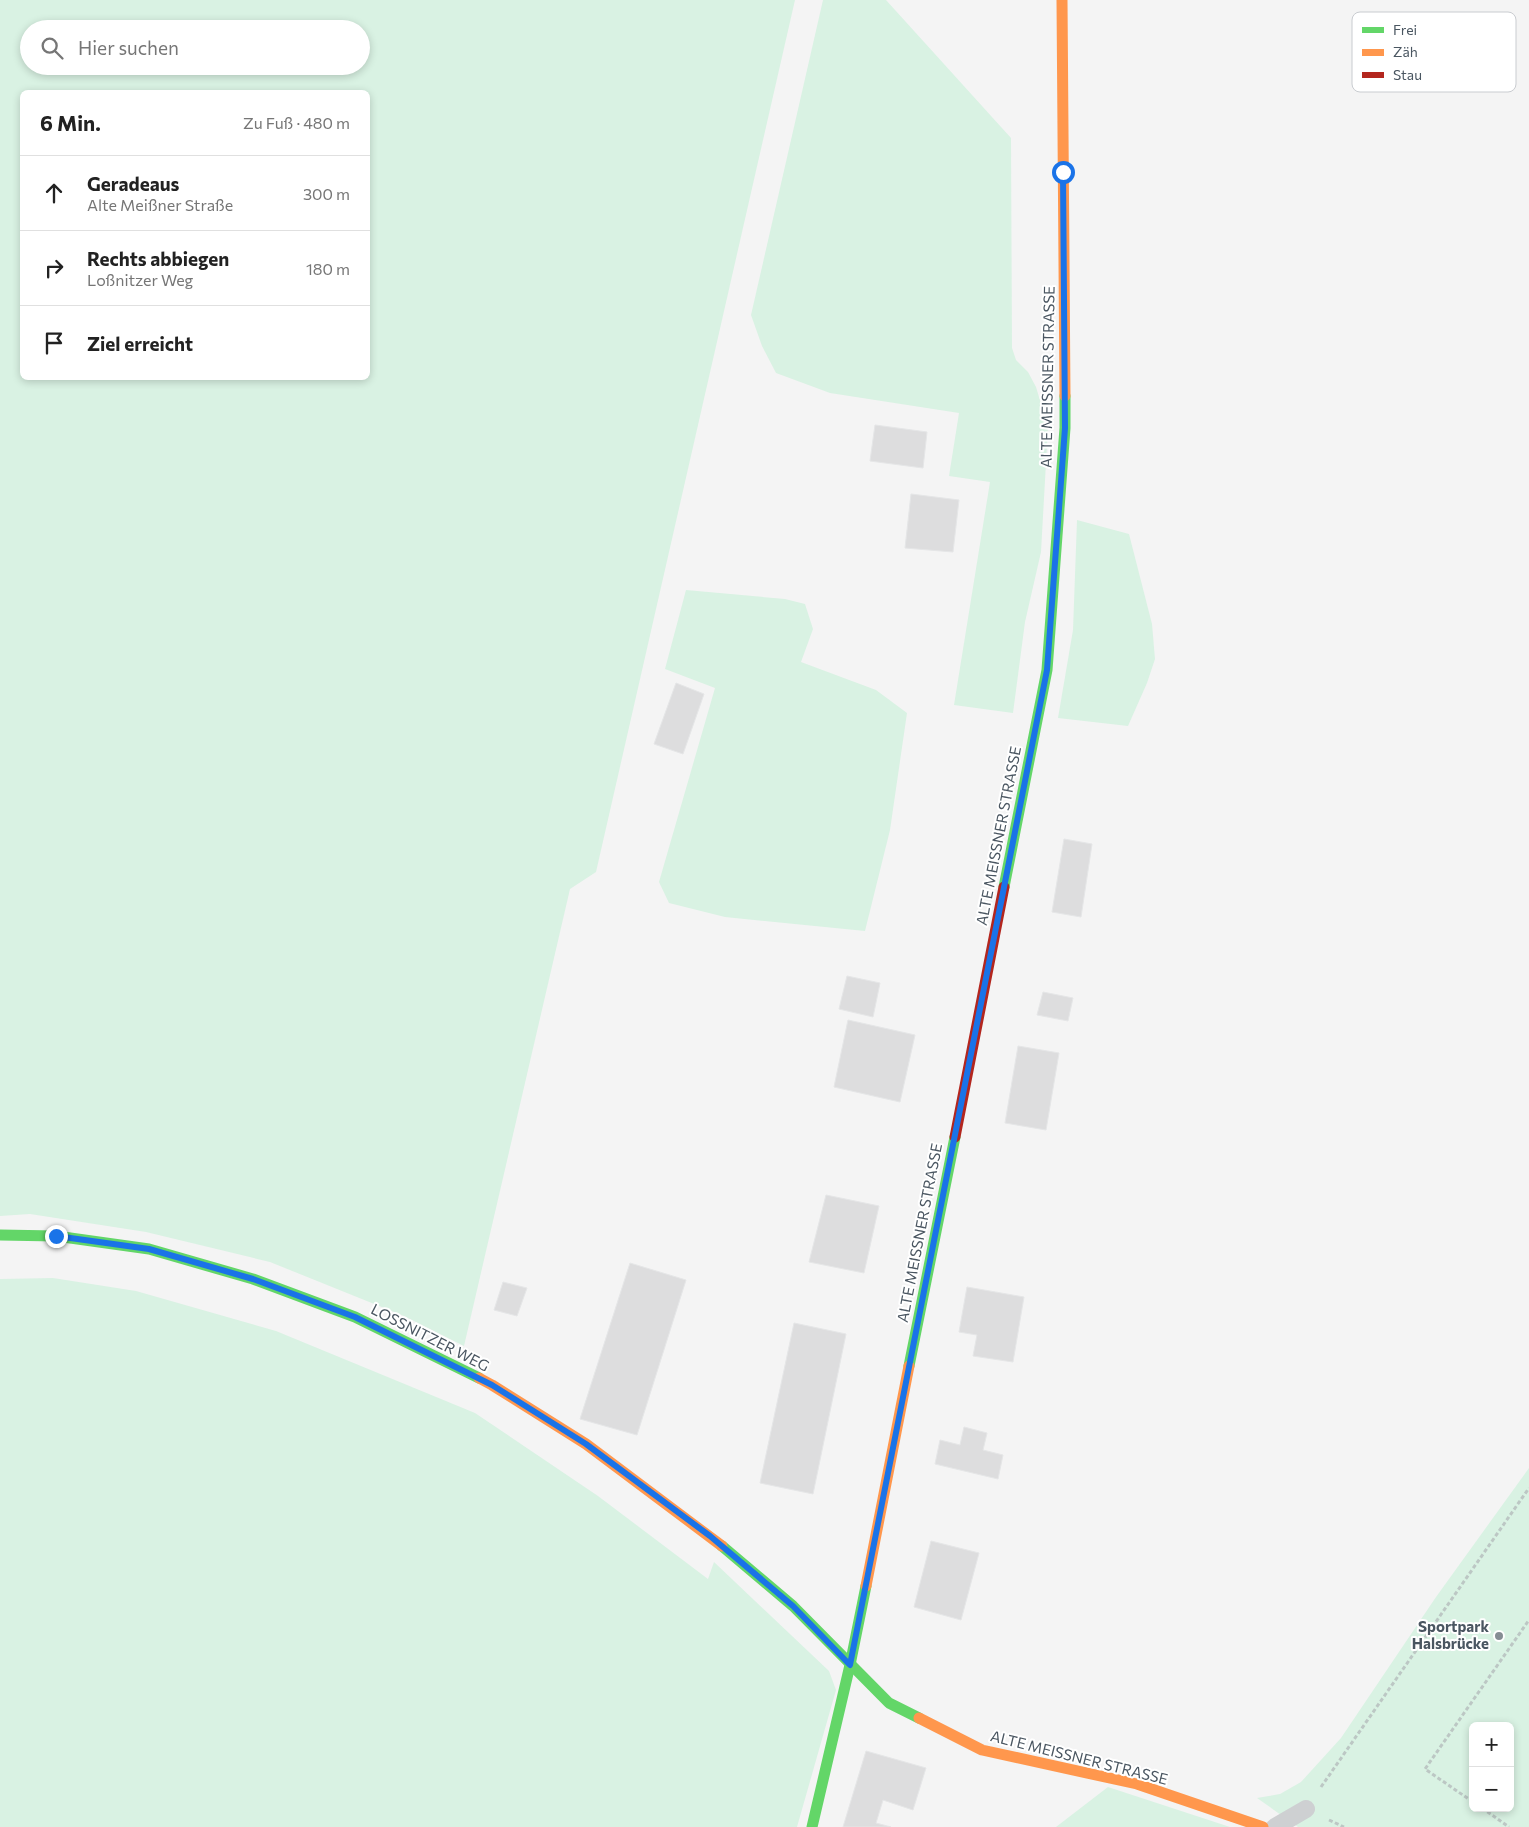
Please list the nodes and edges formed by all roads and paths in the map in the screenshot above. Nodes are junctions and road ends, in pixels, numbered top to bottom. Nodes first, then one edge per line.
1 (1062, 0) edge
2 (0, 1235) edge
3 (1529, 1488) edge
4 (1529, 1620) edge
5 (850, 1665) junction
6 (1469, 1799) edge
7 (1306, 1809) joint
8 (1488, 1812) edge
9 (812, 1827) edge
10 (1263, 1827) edge
11 (1275, 1827) edge
12 (1509, 1827) edge

1 - 5 street, ALTE MEISSNER STRASSE
2 - 5 street, LOSSNITZER WEG
3 - 7 path
4 - 6 path
5 - 9 street, ALTE MEISSNER STRASSE
5 - 10 street, ALTE MEISSNER STRASSE
7 - 11 lane
8 - 12 path

